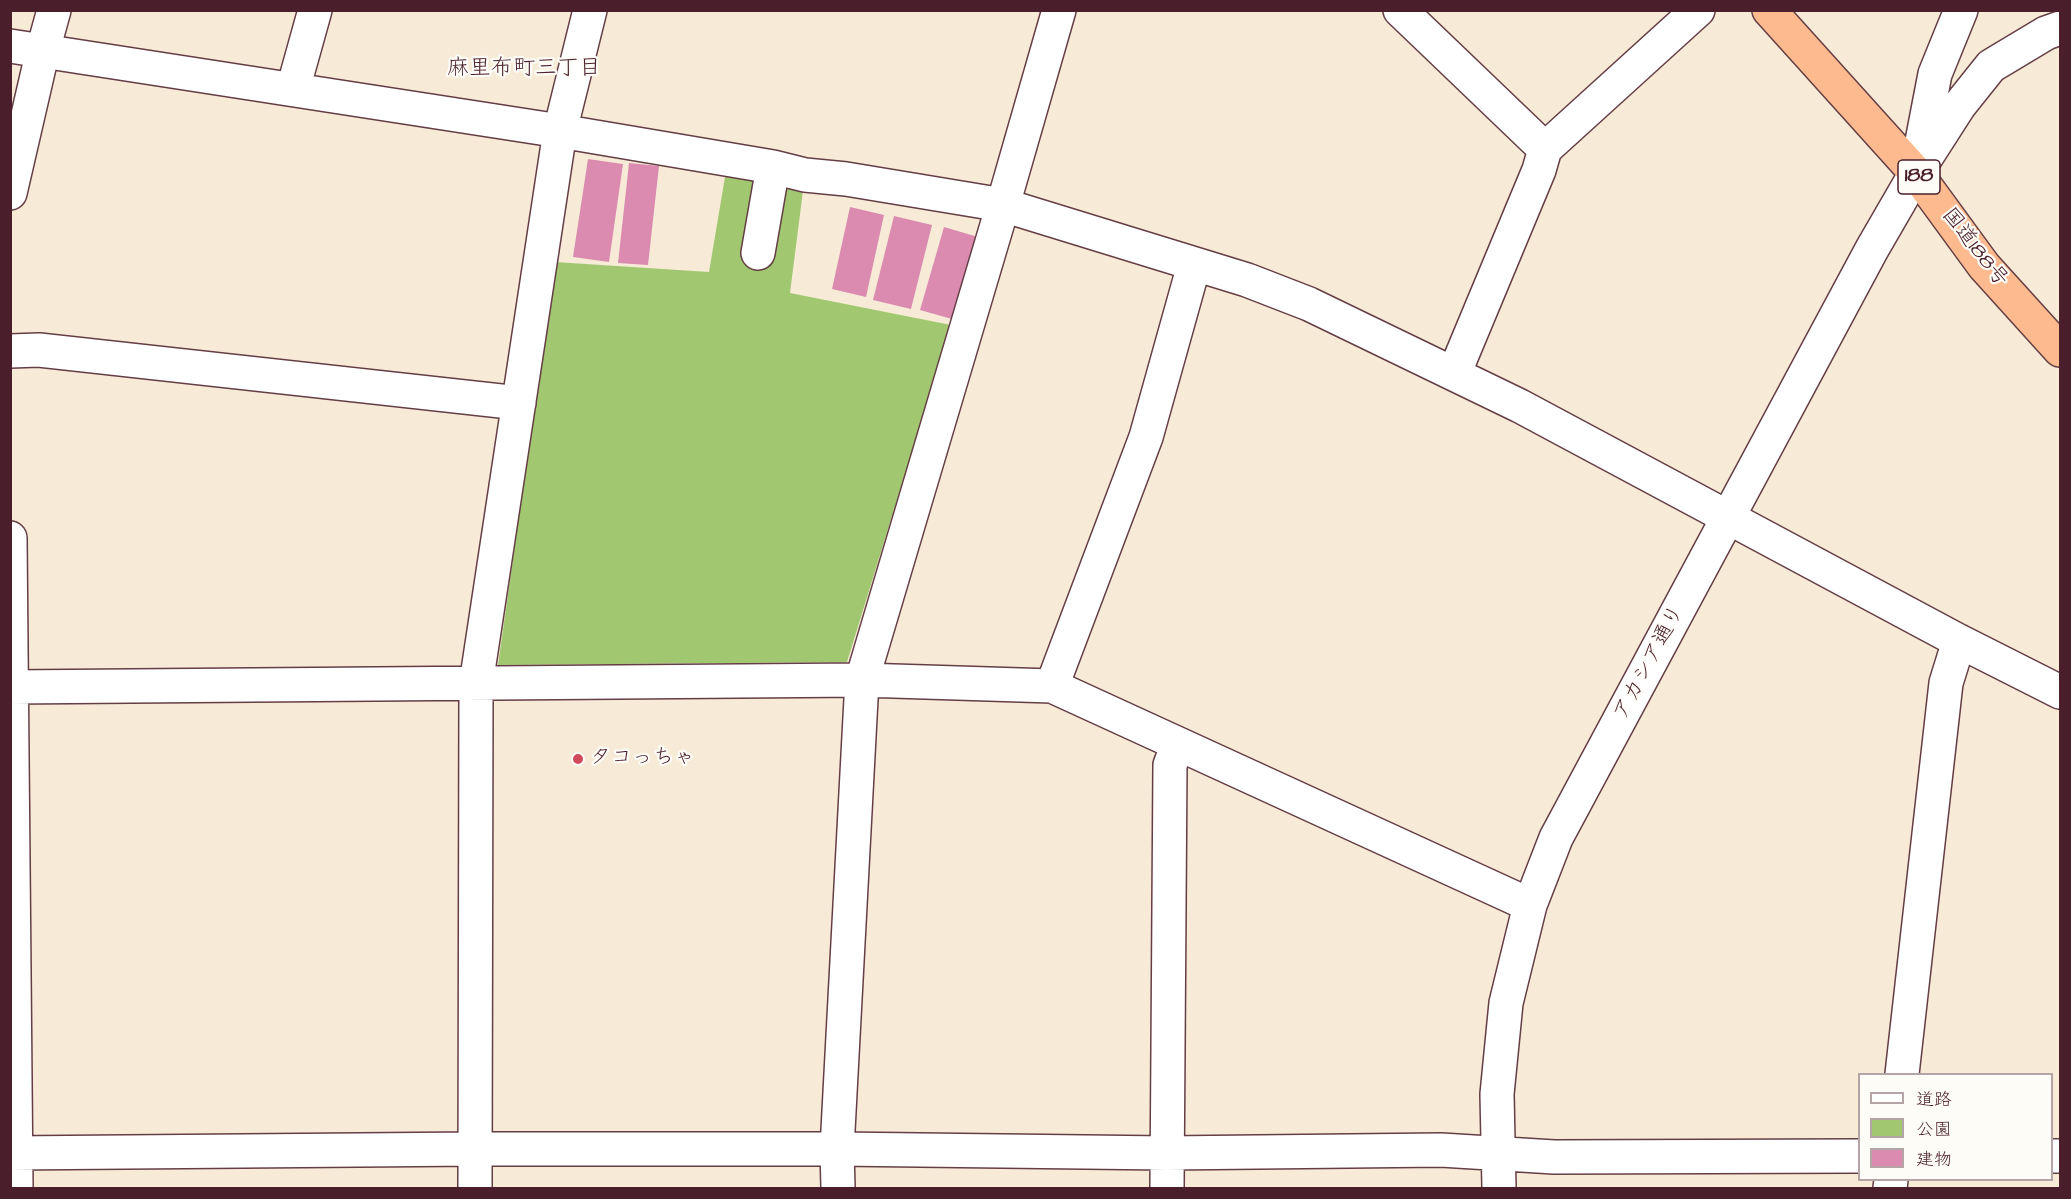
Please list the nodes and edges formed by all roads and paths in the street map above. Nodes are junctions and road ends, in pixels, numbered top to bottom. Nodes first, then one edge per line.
1 (54, 10) edge
2 (315, 10) edge
3 (590, 10) edge
4 (1059, 10) edge
5 (1400, 10) edge
6 (1698, 10) edge
7 (1769, 10) edge
8 (1961, 10) edge
9 (2061, 28) edge
10 (10, 46) edge
11 (43, 50) junction
12 (292, 89) junction
13 (560, 131) junction
14 (1545, 149) junction
15 (773, 167) junction
16 (1916, 173) junction
17 (10, 193) edge
18 (1003, 205) junction
19 (758, 253) dead end
20 (1194, 265) junction
21 (2061, 350) edge
22 (10, 351) edge
23 (1454, 374) junction
24 (519, 403) junction
25 (1728, 519) junction
26 (10, 538) edge
27 (1959, 641) junction
28 (862, 680) junction
29 (476, 684) junction
30 (1052, 686) junction
31 (11, 687) edge
32 (2061, 692) edge
33 (1178, 744) junction
34 (1530, 905) junction
35 (1902, 1073) edge
36 (475, 1149) junction
37 (837, 1149) junction
38 (13, 1153) edge
39 (1167, 1153) junction
40 (1497, 1153) junction
41 (1858, 1156) edge
42 (16, 1188) edge
43 (475, 1188) edge
44 (838, 1188) edge
45 (1167, 1188) edge
46 (1499, 1188) edge

1 - 11 street
2 - 12 street
3 - 13 street
4 - 18 street
5 - 14 street
6 - 14 street
7 - 16 highway, 国道188号 / 188
8 - 16 street
9 - 16 street, アカシア通り
10 - 11 street
11 - 12 street
11 - 17 street
12 - 13 street
13 - 15 street
13 - 24 street
14 - 23 street
15 - 18 street
15 - 19 street
16 - 21 highway, 国道188号 / 188
16 - 25 street, アカシア通り
18 - 20 street
18 - 28 street
20 - 23 street
20 - 30 street
22 - 24 street
23 - 25 street
24 - 29 street
25 - 27 street
25 - 34 street, アカシア通り
26 - 31 street
27 - 32 street
27 - 35 street
28 - 29 street
28 - 30 street
28 - 37 street
29 - 31 street
29 - 36 street
30 - 33 street
31 - 38 street
33 - 34 street
33 - 39 street
34 - 40 street, アカシア通り
36 - 37 street
36 - 38 street
36 - 43 street
37 - 39 street
37 - 44 street
38 - 42 street
39 - 40 street
39 - 45 street
40 - 41 street
40 - 46 street, アカシア通り

